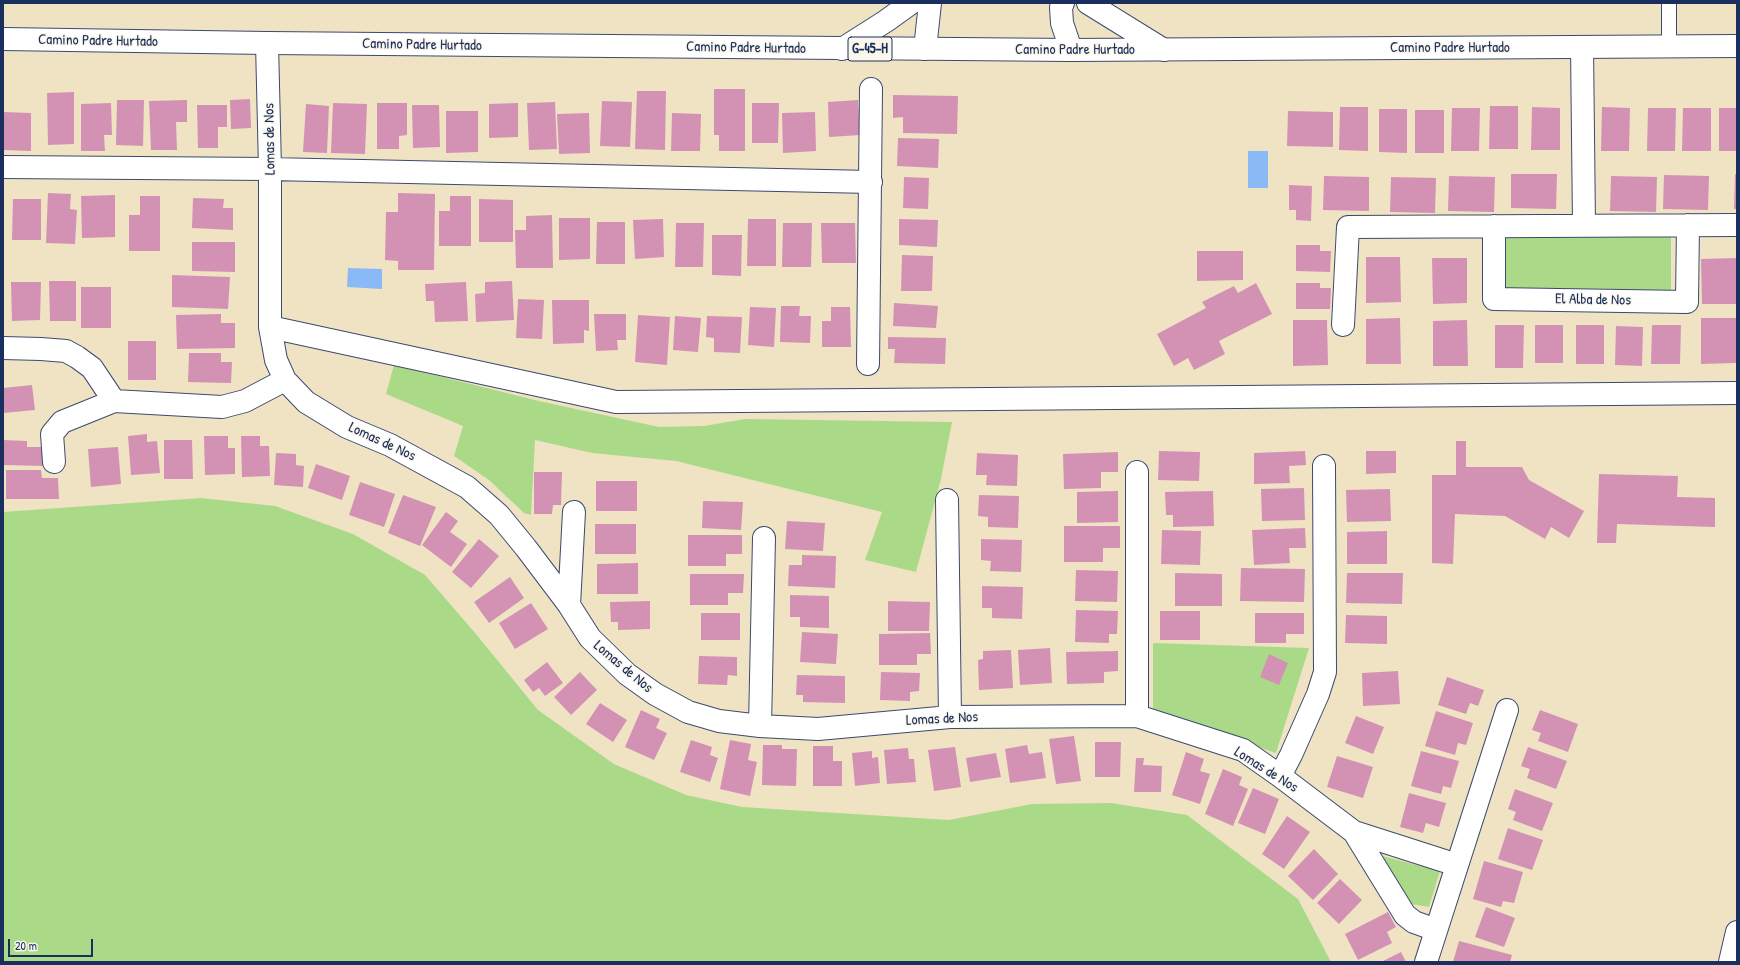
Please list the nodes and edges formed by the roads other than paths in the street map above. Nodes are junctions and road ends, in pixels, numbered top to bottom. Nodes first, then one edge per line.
1 (910, 3) edge
2 (930, 3) edge
3 (1063, 3) edge
4 (1088, 3) edge
5 (1669, 3) edge
6 (3, 39) edge
7 (267, 43) junction
8 (1669, 46) junction
9 (1737, 46) edge
10 (1582, 47) junction
11 (842, 49) junction
12 (925, 49) junction
13 (1071, 50) junction
14 (1164, 50) junction
15 (871, 89) dead end
16 (3, 167) edge
17 (270, 169) junction
18 (871, 182) junction
19 (1688, 225) junction
20 (1737, 225) edge
21 (1494, 226) junction
22 (1584, 226) junction
23 (1343, 325) dead end
24 (270, 327) junction
25 (3, 348) edge
26 (868, 364) dead end
27 (285, 380) junction
28 (1737, 392) edge
29 (114, 401) junction
30 (54, 462) dead end
31 (1324, 466) dead end
32 (1136, 472) dead end
33 (947, 500) dead end
34 (574, 512) dead end
35 (764, 538) dead end
36 (569, 606) junction
37 (1506, 710) dead end
38 (1137, 716) junction
39 (950, 717) junction
40 (760, 726) junction
41 (1280, 776) junction
42 (1354, 832) junction
43 (1457, 865) junction
44 (1436, 930) junction
45 (1737, 932) edge
46 (1426, 962) edge
47 (1730, 962) edge

1 - 11 street
2 - 12 street
3 - 13 street
4 - 14 street, Camino Padre Hurtado
5 - 8 lane
6 - 7 street, Camino Padre Hurtado / G-45-H
7 - 11 street, Camino Padre Hurtado / G-45-H
7 - 17 street, Lomas de Nos
8 - 9 street, Camino Padre Hurtado / G-45-H
8 - 10 street, Camino Padre Hurtado / G-45-H
10 - 14 street, Camino Padre Hurtado / G-45-H
10 - 22 street
11 - 12 street, Camino Padre Hurtado / G-45-H
12 - 13 street, Camino Padre Hurtado / G-45-H
13 - 14 street, Camino Padre Hurtado / G-45-H
15 - 18 street
16 - 17 street
17 - 18 street
17 - 24 street, Lomas de Nos
18 - 26 street
19 - 20 street
19 - 21 street, El Alba de Nos
19 - 22 street
21 - 22 street
21 - 23 street
24 - 27 street, Lomas de Nos
24 - 28 street
25 - 29 street
27 - 29 street
27 - 36 street, Lomas de Nos
29 - 30 street
31 - 41 street
32 - 38 street
33 - 39 street
34 - 36 street
35 - 40 street
36 - 40 street, Lomas de Nos
37 - 43 street
38 - 39 street, Lomas de Nos
38 - 41 street, Lomas de Nos
39 - 40 street, Lomas de Nos
41 - 42 street, Lomas de Nos
42 - 43 street
42 - 44 street, Lomas de Nos
43 - 44 street
44 - 46 street
45 - 47 street

